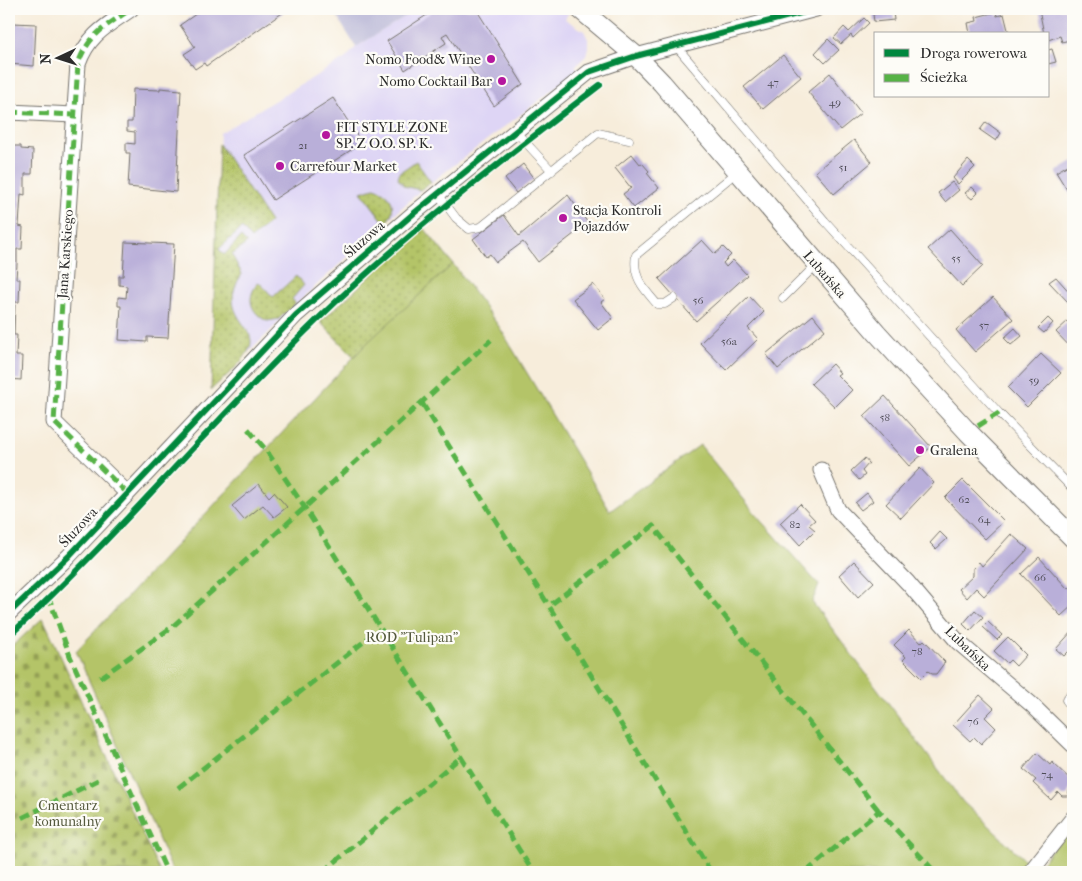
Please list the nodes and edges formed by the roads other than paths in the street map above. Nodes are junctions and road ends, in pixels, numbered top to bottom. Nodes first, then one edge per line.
1 (131, 9) edge
2 (580, 9) edge
3 (816, 9) edge
4 (676, 46) junction
5 (636, 56) junction
6 (9, 112) edge
7 (74, 116) junction
8 (516, 132) junction
9 (629, 140) dead end
10 (552, 171) junction
11 (737, 172) junction
12 (438, 194) junction
13 (817, 264) junction
14 (674, 298) dead end
15 (783, 298) dead end
16 (821, 470) dead end
17 (1073, 489) edge
18 (127, 493) junction
19 (1073, 538) edge
20 (9, 613) edge
21 (1073, 690) edge
22 (1073, 709) edge
23 (1073, 746) edge
24 (1073, 818) edge
25 (1031, 871) edge

1 - 7 street, Jana Karskiego
2 - 5 street, Lubańska
3 - 4 street, Śluzowa
4 - 5 street, Śluzowa
4 - 17 lane
5 - 8 street, Śluzowa
5 - 11 street, Lubańska
6 - 7 street
7 - 18 street, Jana Karskiego
8 - 10 lane
8 - 12 street, Śluzowa
9 - 10 lane
10 - 12 lane
11 - 13 street, Lubańska
11 - 14 lane
12 - 18 street, Śluzowa
13 - 15 lane
13 - 19 street, Lubańska
16 - 23 street, Lubańska
18 - 20 street, Śluzowa
21 - 22 lane
24 - 25 street

